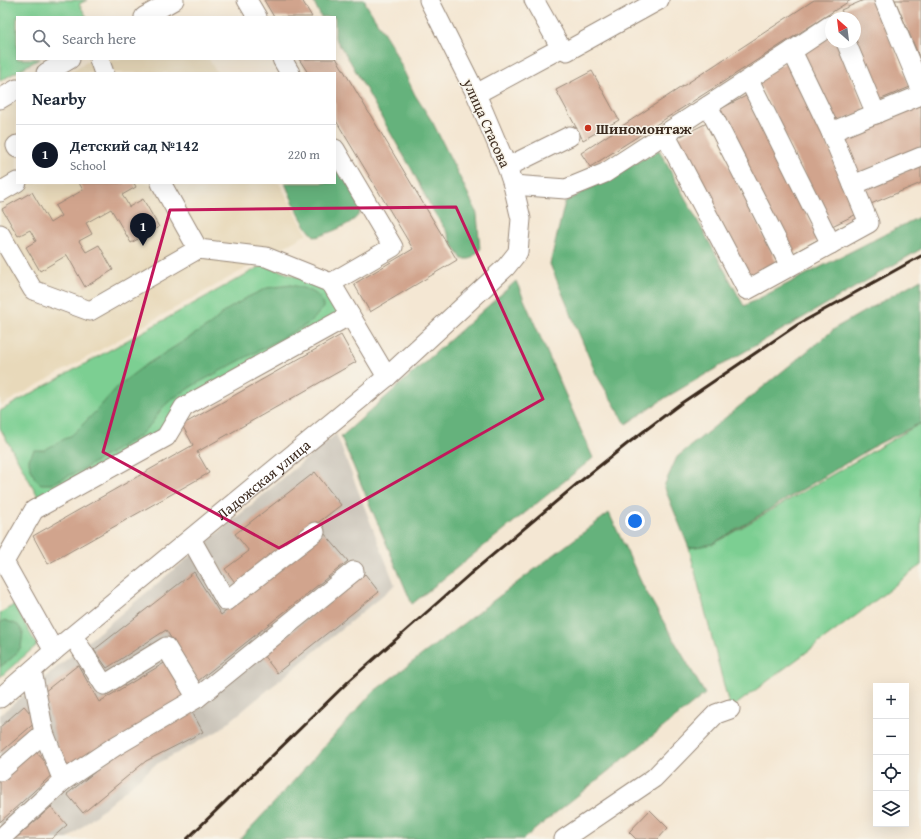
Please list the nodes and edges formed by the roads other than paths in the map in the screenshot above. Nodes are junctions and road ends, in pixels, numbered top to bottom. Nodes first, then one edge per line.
1 (174, 0) edge
2 (247, 0) edge
3 (429, 0) edge
4 (534, 0) edge
5 (659, 0) edge
6 (884, 0) edge
7 (146, 16) edge
8 (256, 16) edge
9 (825, 29) edge
10 (561, 48) junction
11 (848, 48) edge
12 (792, 51) junction
13 (68, 60) edge
14 (99, 60) edge
15 (283, 60) edge
16 (48, 72) edge
17 (104, 72) edge
18 (289, 72) edge
19 (748, 80) junction
20 (921, 89) edge
21 (16, 90) edge
22 (476, 94) junction
23 (921, 95) edge
24 (0, 99) edge
25 (708, 106) junction
26 (876, 114) junction
27 (831, 132) junction
28 (665, 134) junction
29 (570, 136) dead end
30 (336, 150) edge
31 (921, 157) edge
32 (507, 167) junction
33 (16, 183) edge
34 (162, 184) edge
35 (513, 185) junction
36 (853, 185) junction
37 (0, 192) edge
38 (0, 234) edge
39 (831, 244) junction
40 (198, 249) junction
41 (518, 252) joint
42 (790, 266) junction
43 (331, 283) junction
44 (350, 315) junction
45 (387, 378) junction
46 (315, 532) dead end
47 (191, 539) junction
48 (2, 562) edge
49 (354, 571) dead end
50 (73, 636) junction
51 (54, 651) junction
52 (32, 671) junction
53 (0, 698) edge
54 (197, 698) junction
55 (730, 708) dead end
56 (44, 733) junction
57 (0, 771) edge
58 (63, 781) junction
59 (0, 839) edge
60 (564, 839) edge

1 - 7 street
2 - 8 street
3 - 22 street, улица Стасова
4 - 10 street
5 - 10 street
6 - 20 street
9 - 12 street
10 - 22 street
11 - 26 street
12 - 19 street
12 - 27 street
13 - 16 street
14 - 17 street
15 - 18 street
19 - 25 street
19 - 39 street
21 - 24 street
22 - 32 street, улица Стасова
23 - 26 street
25 - 28 street
25 - 42 street
26 - 27 street
27 - 36 street
28 - 35 street
28 - 42 street
29 - 32 street
30 - 43 street
31 - 36 street
32 - 35 street, улица Стасова
33 - 37 street
34 - 40 street
35 - 41 street, улица Стасова
36 - 39 street
38 - 40 street
39 - 42 street
40 - 43 street
41 - 45 street, Ладожская улица
43 - 44 street
44 - 45 street
44 - 48 street
45 - 47 street, Ладожская улица
46 - 47 street
47 - 50 street, Ладожская улица
48 - 51 street
49 - 54 street
50 - 51 street, Ладожская улица
50 - 54 street
51 - 52 street, Ладожская улица
52 - 53 street, Ладожская улица
52 - 56 street
54 - 58 street
55 - 60 street
56 - 57 street
56 - 58 street
58 - 59 street

